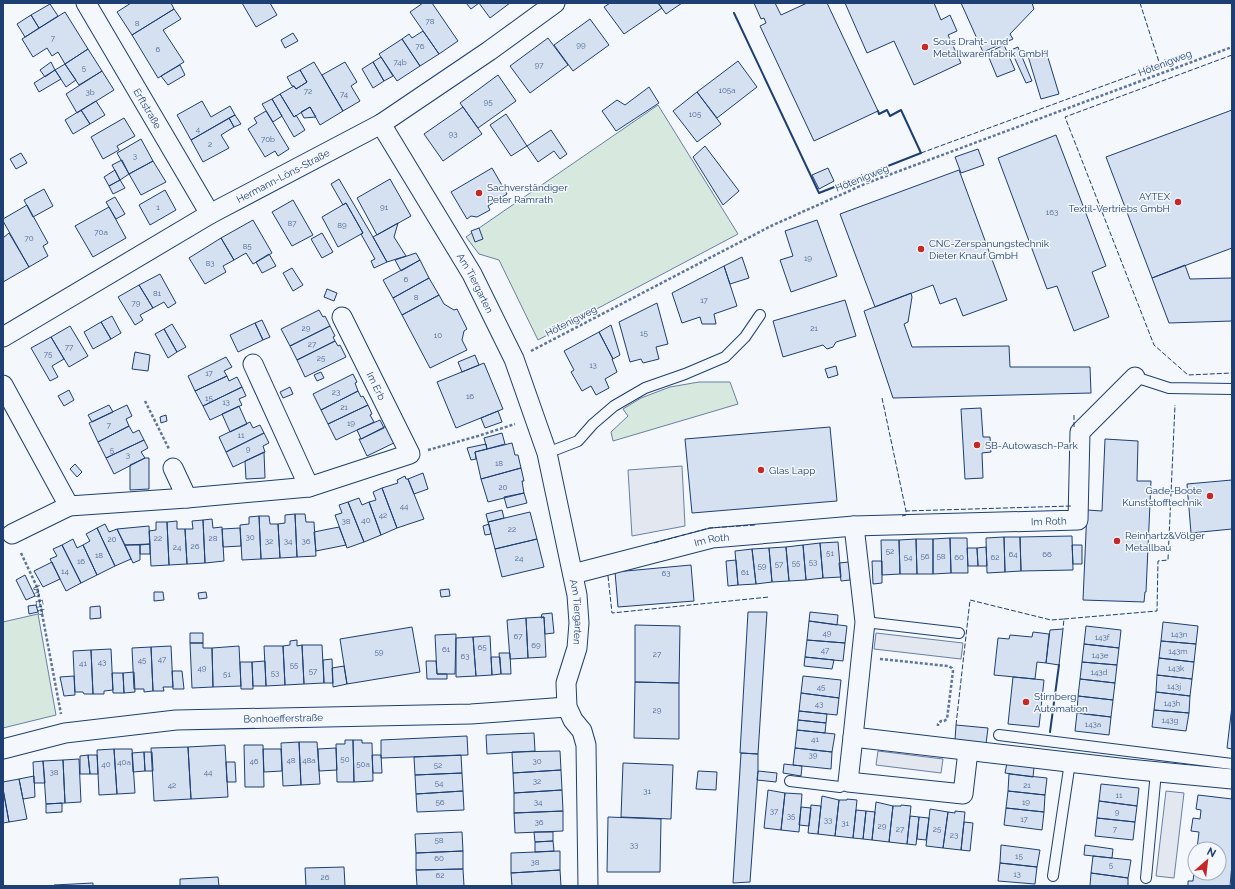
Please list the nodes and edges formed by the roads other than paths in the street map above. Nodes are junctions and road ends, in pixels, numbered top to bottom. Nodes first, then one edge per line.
1 (86, 3) edge
2 (555, 3) edge
3 (381, 124) junction
4 (210, 214) junction
5 (760, 315) dead end
6 (342, 318) dead end
7 (3, 337) edge
8 (253, 364) dead end
9 (1135, 377) joint
10 (3, 385) edge
11 (1232, 389) edge
12 (547, 454) junction
13 (173, 468) road end
14 (309, 488) junction
15 (187, 498) junction
16 (70, 506) junction
17 (854, 526) junction
18 (12, 534) road end
19 (573, 574) junction
20 (866, 622) junction
21 (959, 633) dead end
22 (567, 707) junction
23 (998, 735) dead end
24 (853, 737) junction
25 (3, 749) edge
26 (968, 750) junction
27 (1070, 762) junction
28 (1232, 764) edge
29 (1156, 772) junction
30 (1232, 779) edge
31 (790, 781) dead end
32 (848, 782) junction
33 (1053, 876) dead end
34 (1146, 878) dead end
35 (588, 886) edge

1 - 4 street, Erftstraße
2 - 3 street, Hermann-Löns-Straße
3 - 4 street, Hermann-Löns-Straße
3 - 12 street, Am Tiergarten
4 - 7 street, Hermann-Löns-Straße
5 - 12 lane
6 - 14 street, Im Erb
8 - 14 street
9 - 11 lane
9 - 17 street, Im Roth
10 - 16 street
12 - 19 street, Am Tiergarten
13 - 15 street
14 - 15 street
15 - 16 street
16 - 18 street
17 - 19 street, Im Roth
17 - 20 street
19 - 22 street, Am Tiergarten
20 - 21 lane
20 - 24 street
22 - 25 street, Bonhoefferstraße
22 - 35 street, Am Tiergarten
23 - 28 lane
24 - 26 street
24 - 32 street
26 - 27 street
26 - 32 street
27 - 29 street
27 - 33 lane
29 - 30 street
29 - 34 lane
31 - 32 lane

